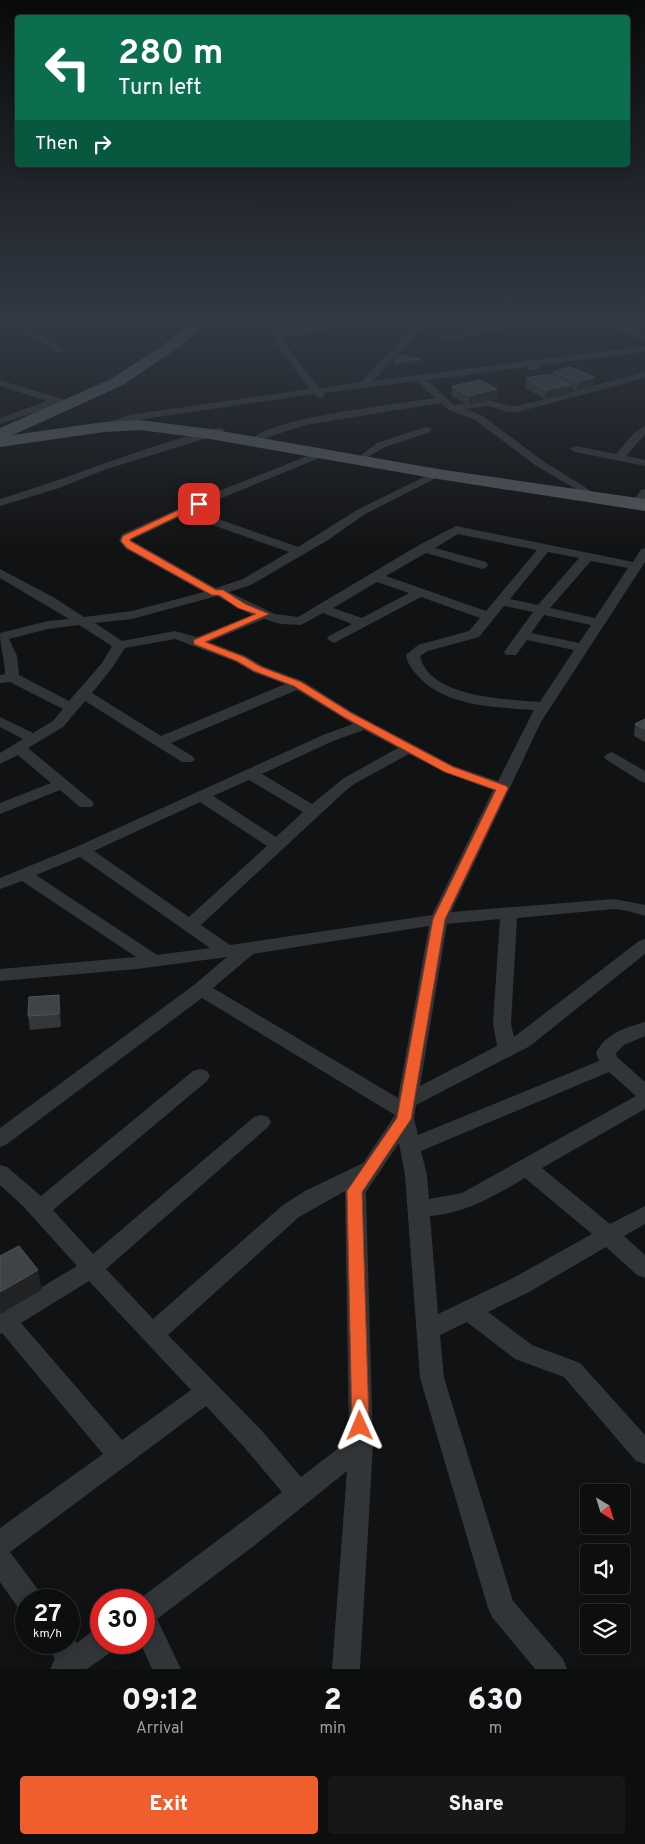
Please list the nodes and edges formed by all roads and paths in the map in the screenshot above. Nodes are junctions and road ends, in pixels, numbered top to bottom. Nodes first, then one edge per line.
1 (43, 397) edge
2 (77, 397) edge
3 (102, 397) edge
4 (303, 397) edge
5 (440, 397) edge
6 (566, 397) edge
7 (443, 400) junction
8 (61, 403) junction
9 (453, 408) junction
10 (0, 421) edge
11 (200, 423) junction
12 (108, 425) junction
13 (645, 429) edge
14 (426, 430) dead end
15 (0, 435) edge
16 (260, 437) junction
17 (0, 442) edge
18 (575, 449) dead end
19 (320, 454) junction
20 (366, 455) junction
21 (618, 458) junction
22 (645, 463) edge
23 (438, 474) junction
24 (584, 490) junction
25 (644, 499) edge
26 (0, 503) edge
27 (184, 511) junction
28 (546, 547) junction
29 (423, 548) junction
30 (298, 551) junction
31 (588, 556) junction
32 (641, 559) edge
33 (482, 564) dead end
34 (0, 573) edge
35 (376, 577) junction
36 (419, 592) junction
37 (217, 593) junction
38 (501, 601) junction
39 (324, 609) junction
40 (541, 610) junction
41 (265, 614) junction
42 (488, 616) junction
43 (82, 621) junction
44 (362, 623) junction
45 (599, 623) junction
46 (524, 635) junction
47 (1, 637) edge
48 (334, 639) dead end
49 (197, 642) junction
50 (120, 645) junction
51 (582, 648) junction
52 (511, 652) dead end
53 (6, 678) edge
54 (298, 684) junction
55 (84, 694) junction
56 (544, 707) junction
57 (71, 708) junction
58 (0, 720) edge
59 (366, 724) junction
60 (34, 739) junction
61 (160, 742) junction
62 (19, 748) junction
63 (409, 748) junction
64 (612, 758) dead end
65 (0, 759) edge
66 (187, 759) dead end
67 (251, 774) junction
68 (645, 778) edge
69 (62, 784) junction
70 (502, 788) junction
71 (202, 796) junction
72 (86, 804) dead end
73 (0, 809) edge
74 (314, 812) junction
75 (277, 846) junction
76 (82, 850) junction
77 (23, 874) junction
78 (0, 884) edge
79 (645, 911) edge
80 (509, 912) junction
81 (439, 919) junction
82 (190, 925) junction
83 (645, 945) edge
84 (248, 949) junction
85 (226, 951) junction
86 (154, 961) junction
87 (0, 975) edge
88 (202, 989) junction
89 (645, 1029) edge
90 (507, 1049) junction
91 (612, 1063) junction
92 (200, 1076) dead end
93 (643, 1091) edge
94 (406, 1111) junction
95 (261, 1122) dead end
96 (0, 1139) edge
97 (410, 1147) junction
98 (526, 1167) junction
99 (371, 1168) junction
100 (0, 1173) edge
101 (419, 1208) junction
102 (40, 1209) junction
103 (645, 1214) edge
104 (608, 1235) junction
105 (92, 1268) junction
106 (645, 1269) edge
107 (469, 1310) junction
108 (3, 1323) edge
109 (428, 1330) junction
110 (153, 1334) junction
111 (208, 1391) junction
112 (361, 1445) junction
113 (645, 1453) edge
114 (120, 1456) junction
115 (299, 1494) junction
116 (0, 1544) edge
117 (0, 1560) edge
118 (21, 1589) edge
119 (155, 1604) edge
120 (155, 1644) edge
121 (90, 1647) edge
122 (66, 1658) edge
123 (167, 1669) edge
124 (346, 1669) edge
125 (553, 1669) edge

1 - 8 street
2 - 8 main road
3 - 12 main road
4 - 11 street
5 - 7 street
6 - 9 street
7 - 9 street
7 - 16 street
8 - 10 street
8 - 15 main road
9 - 24 street
11 - 12 main road
11 - 12 street
11 - 12 street
11 - 16 main road
11 - 19 main road
11 - 26 street
12 - 15 main road
12 - 17 main road
13 - 21 street
14 - 20 street
16 - 20 main road
18 - 21 street
19 - 23 main road
19 - 27 street
20 - 24 main road
21 - 22 street
23 - 25 main road
23 - 30 street
24 - 25 main road
27 - 30 street
27 - 37 street
28 - 29 street
28 - 31 street
28 - 38 street
29 - 33 street
29 - 35 street
30 - 37 street
31 - 32 street
31 - 40 street
32 - 45 street
34 - 43 street
35 - 36 street
35 - 39 street
36 - 42 street
36 - 44 street
37 - 41 street
37 - 43 street
38 - 40 street
38 - 42 street
39 - 41 street
39 - 44 street
40 - 45 street
40 - 46 street
41 - 49 street
42 - 56 street
43 - 47 street
43 - 50 street
44 - 48 street
45 - 51 street
46 - 51 street
46 - 52 street
47 - 53 street
49 - 50 street
49 - 54 street
50 - 55 street
51 - 56 street
53 - 57 street
54 - 59 street
54 - 61 street
55 - 57 street
55 - 61 street
56 - 70 street
57 - 60 street
58 - 60 street
59 - 63 street
59 - 67 street
60 - 62 street
61 - 66 street
62 - 65 street
62 - 69 street
63 - 70 street
63 - 74 street
64 - 68 street
67 - 71 street
67 - 74 street
69 - 72 street
69 - 73 street
70 - 81 street
71 - 75 street
71 - 76 street
74 - 75 street
75 - 82 street
76 - 77 street
76 - 82 street
77 - 78 street
77 - 86 street
79 - 80 street
80 - 81 street
80 - 90 street
81 - 84 street
81 - 94 street
82 - 85 street
83 - 90 street
84 - 85 street
84 - 88 street
85 - 86 street
86 - 87 street
88 - 94 street
88 - 96 street
89 - 91 street
90 - 94 street
91 - 93 street
91 - 97 street
92 - 102 street
93 - 98 street
94 - 97 street
94 - 99 street
95 - 105 street
97 - 101 street
98 - 101 street
98 - 104 street
99 - 110 street
99 - 112 street
100 - 102 street
101 - 109 street
102 - 105 street
103 - 104 street
104 - 106 street
104 - 107 street
105 - 108 street
105 - 110 street
107 - 109 street
107 - 113 street
108 - 114 street
109 - 125 street
110 - 111 street
111 - 114 street
111 - 115 street
112 - 115 street
112 - 124 street
114 - 116 street
115 - 119 street
117 - 118 street
120 - 123 street
121 - 122 street

